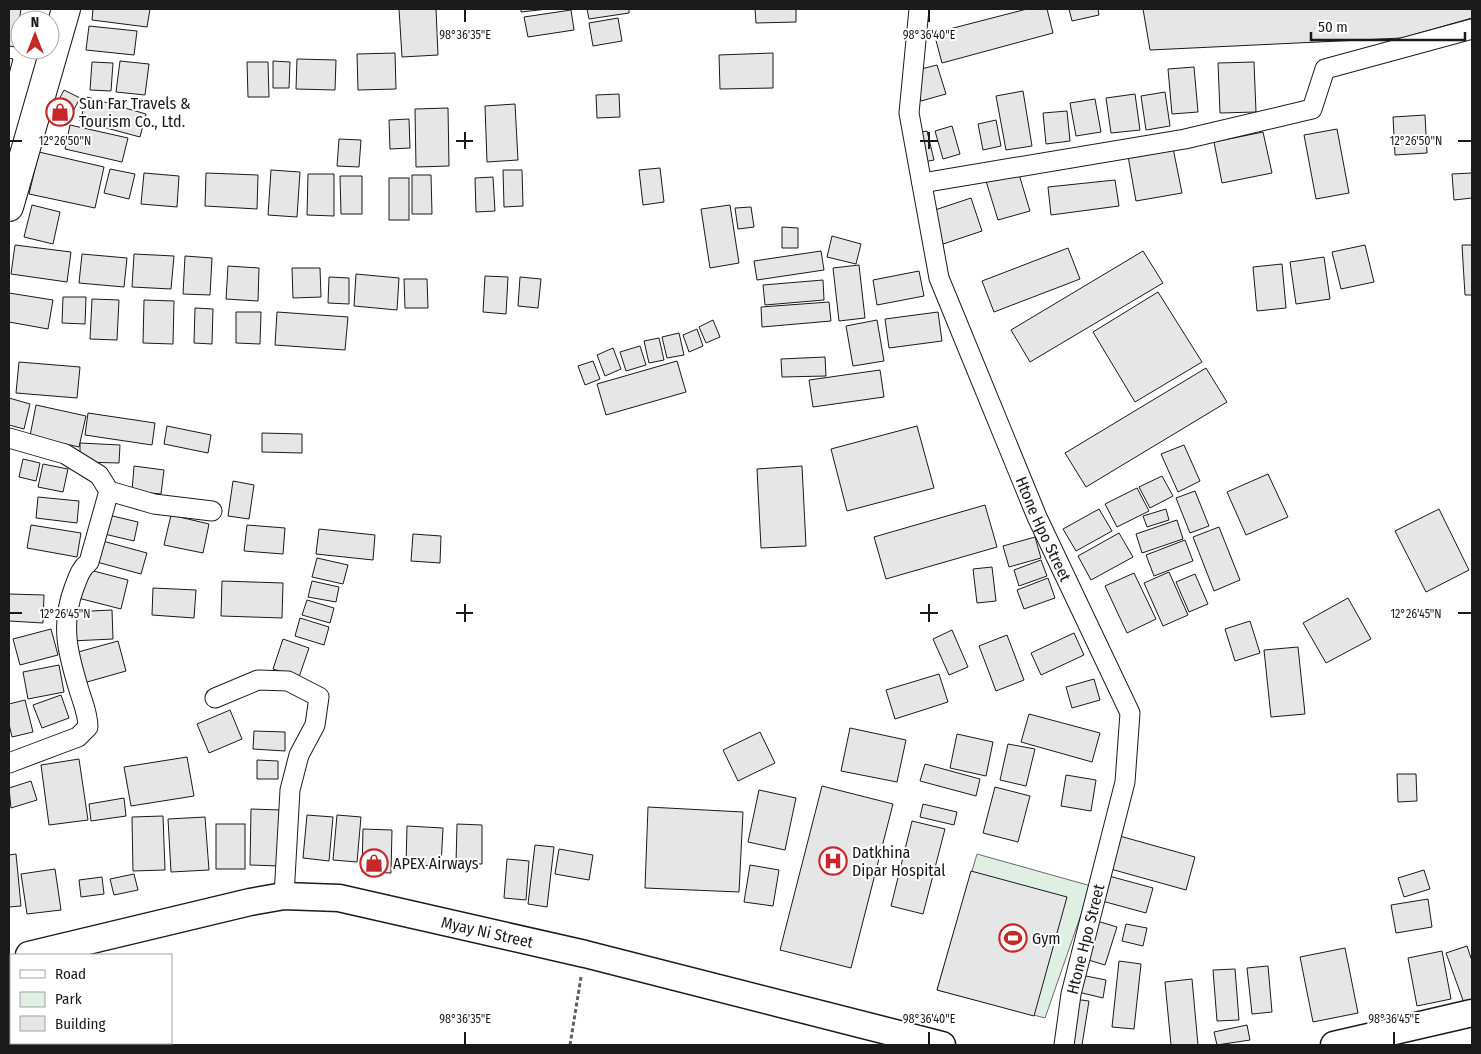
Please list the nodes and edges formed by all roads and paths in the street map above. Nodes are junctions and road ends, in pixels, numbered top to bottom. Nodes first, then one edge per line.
1 (66, 9) edge
2 (918, 9) edge
3 (1472, 29) edge
4 (922, 183) junction
5 (9, 207) edge
6 (9, 438) edge
7 (109, 491) junction
8 (212, 511) dead end
9 (215, 698) dead end
10 (9, 763) edge
11 (284, 896) junction
12 (33, 954) edge
13 (585, 954) junction
14 (1472, 1013) edge
15 (570, 1045) edge
16 (942, 1045) edge
17 (1064, 1045) edge
18 (1334, 1045) edge

1 - 5 main road
2 - 4 street, Htone Hpo Street
3 - 4 street
4 - 17 street, Htone Hpo Street
6 - 7 street
7 - 8 street
7 - 10 street
9 - 11 street
11 - 12 main road, Myay Ni Street
11 - 13 main road, Myay Ni Street
13 - 15 path
13 - 16 main road, Myay Ni Street
14 - 18 main road

